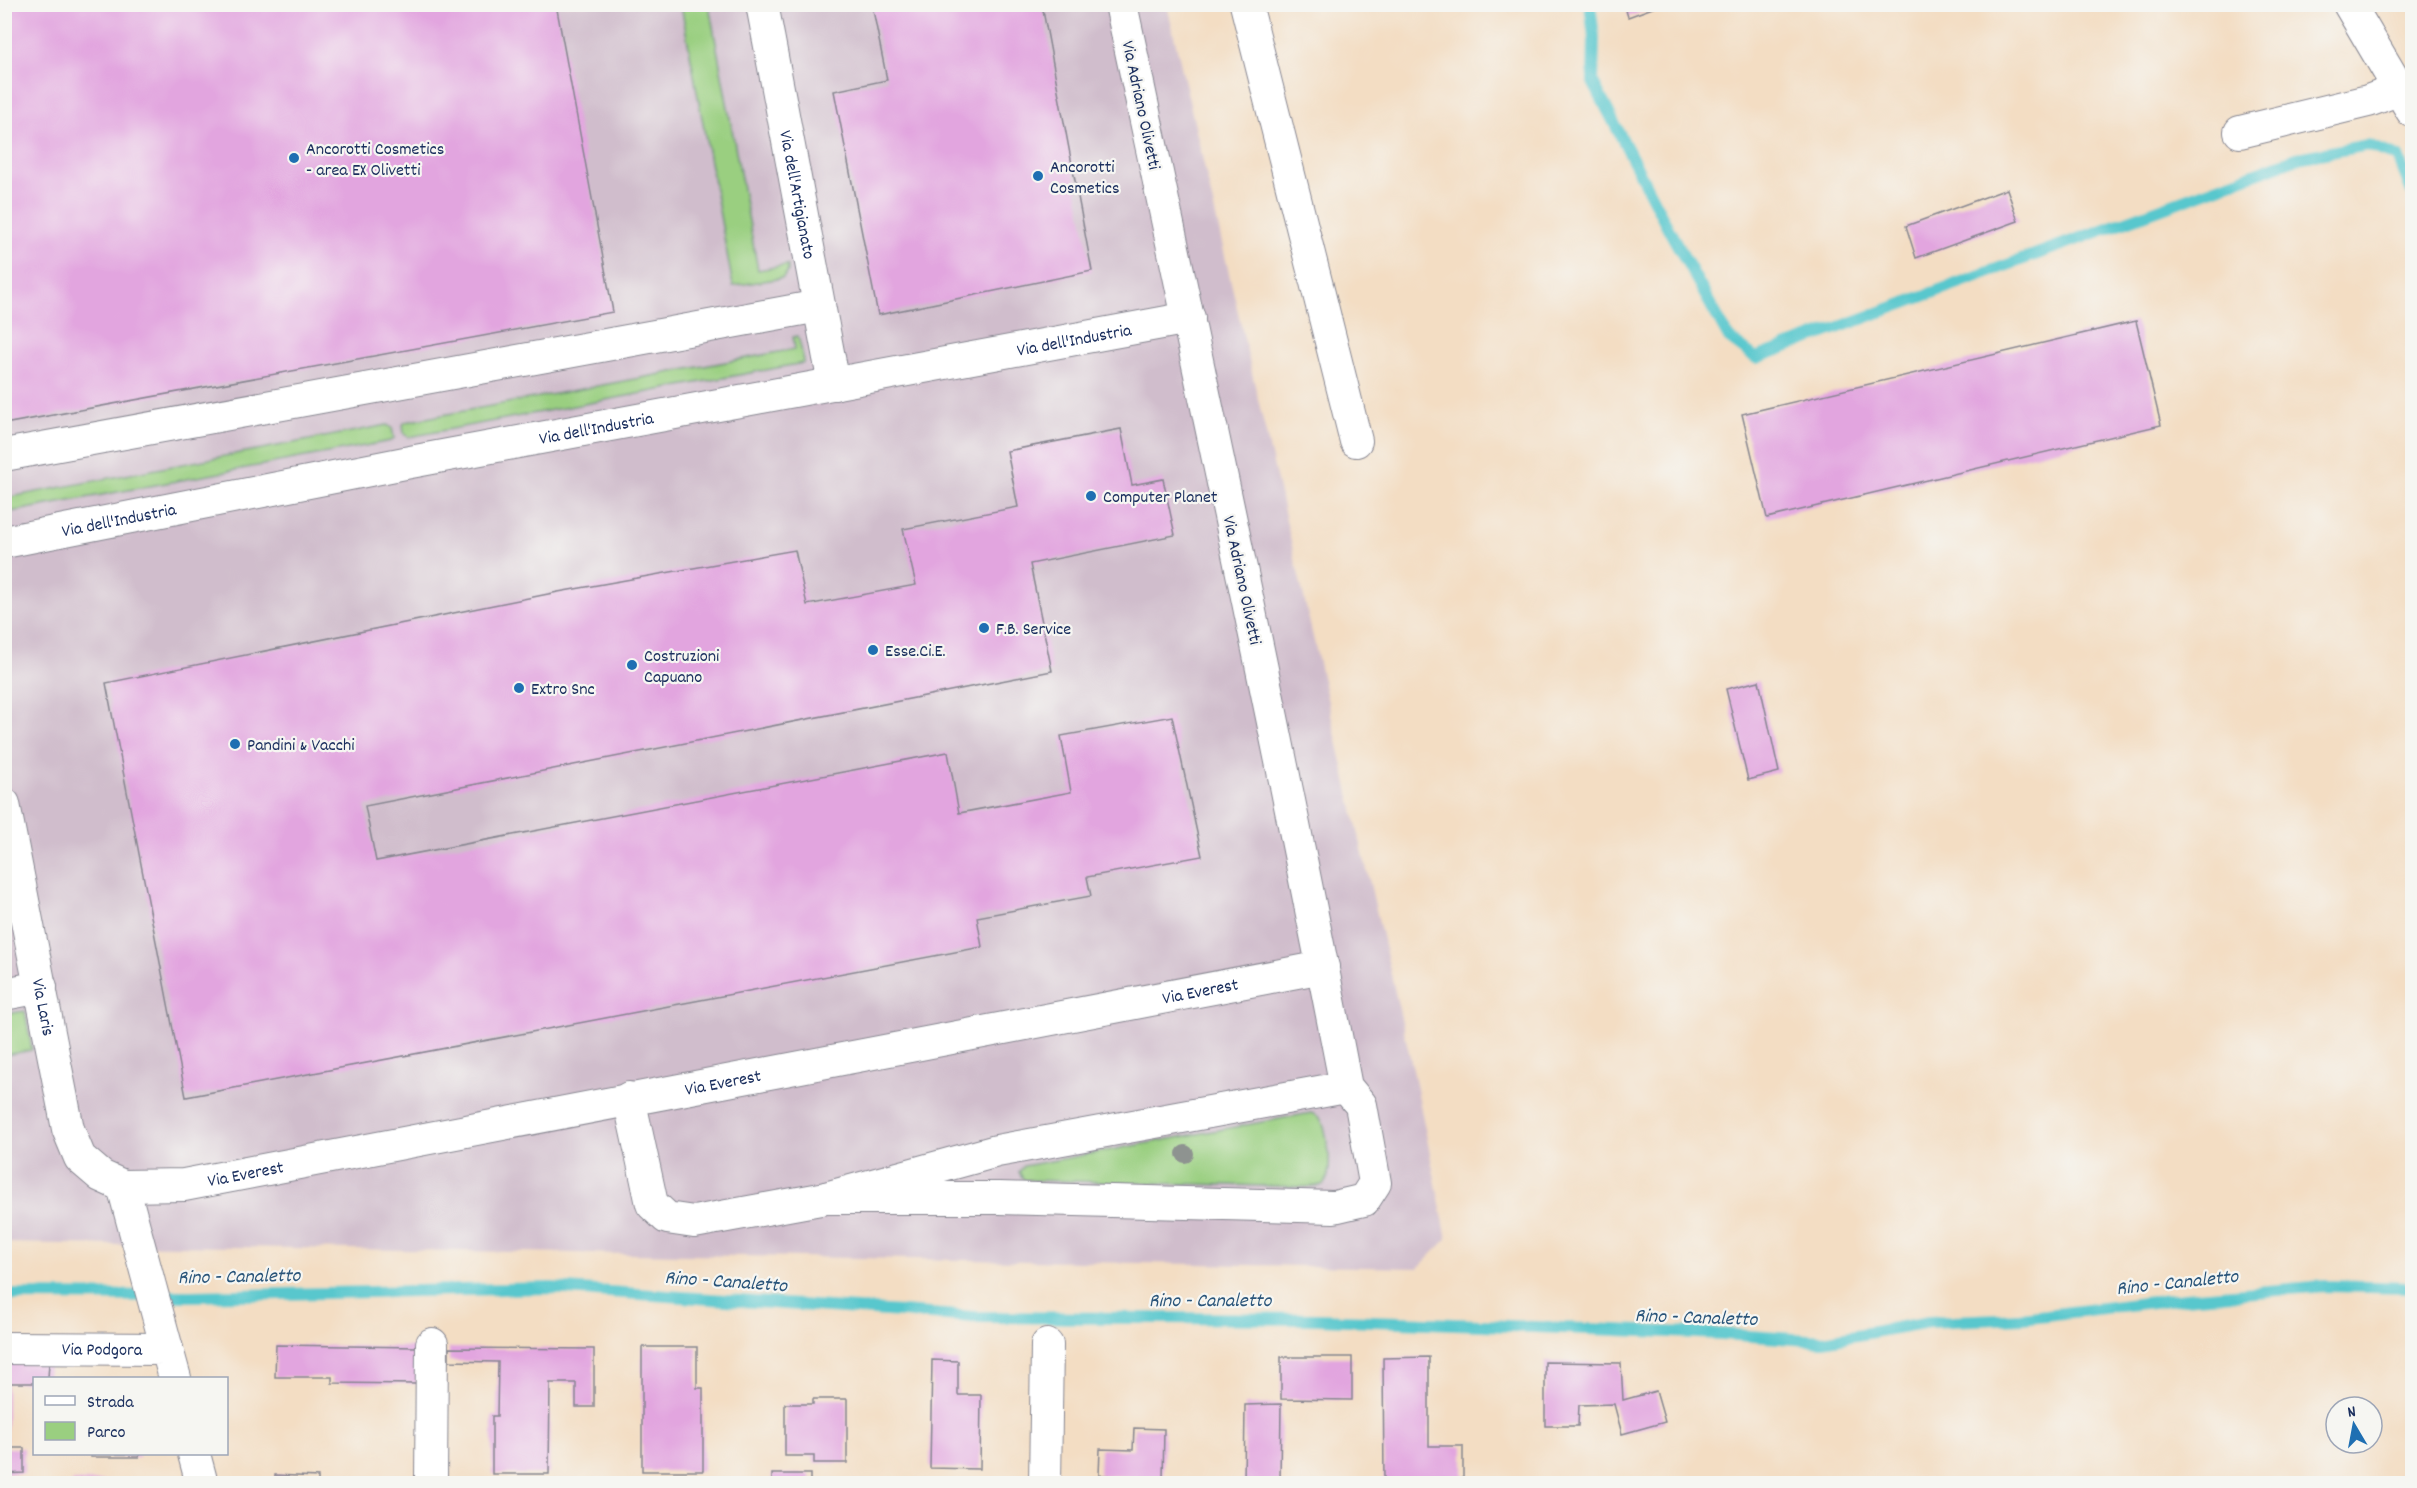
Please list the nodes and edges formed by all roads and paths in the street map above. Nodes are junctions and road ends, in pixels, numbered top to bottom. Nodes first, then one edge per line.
1 (762, 4) edge
2 (1120, 4) edge
3 (1246, 4) edge
4 (2349, 4) edge
5 (2406, 100) edge
6 (2240, 132) dead end
7 (819, 306) junction
8 (1189, 318) junction
9 (834, 384) junction
10 (1356, 441) dead end
11 (4, 455) edge
12 (4, 542) edge
13 (4, 804) edge
14 (1323, 967) junction
15 (41, 987) junction
16 (4, 994) edge
17 (1346, 1087) junction
18 (629, 1098) junction
19 (997, 1151) junction
20 (123, 1186) junction
21 (826, 1198) junction
22 (999, 1198) junction
23 (432, 1344) dead end
24 (1047, 1345) dead end
25 (4, 1348) edge
26 (171, 1364) edge
27 (194, 1455) edge
28 (202, 1484) edge
29 (431, 1484) edge
30 (1045, 1484) edge

1 - 7 street, Via dell'Artigianato
2 - 8 street, Via Adriano Olivetti
3 - 10 street
4 - 5 street
5 - 6 street
7 - 9 street, Via dell'Artigianato
7 - 11 street
8 - 9 street, Via dell'Industria
8 - 14 street, Via Adriano Olivetti
9 - 12 street, Via dell'Industria
13 - 15 street, Via Laris
14 - 17 street, Via Adriano Olivetti
14 - 18 street, Via Everest
15 - 16 street
15 - 20 street, Via Laris
17 - 19 street
17 - 22 street
18 - 20 street, Via Everest
18 - 21 street
19 - 21 street
19 - 22 street
20 - 26 street
21 - 22 street
23 - 29 street
24 - 30 street
25 - 26 street, Via Podgora
27 - 28 street

